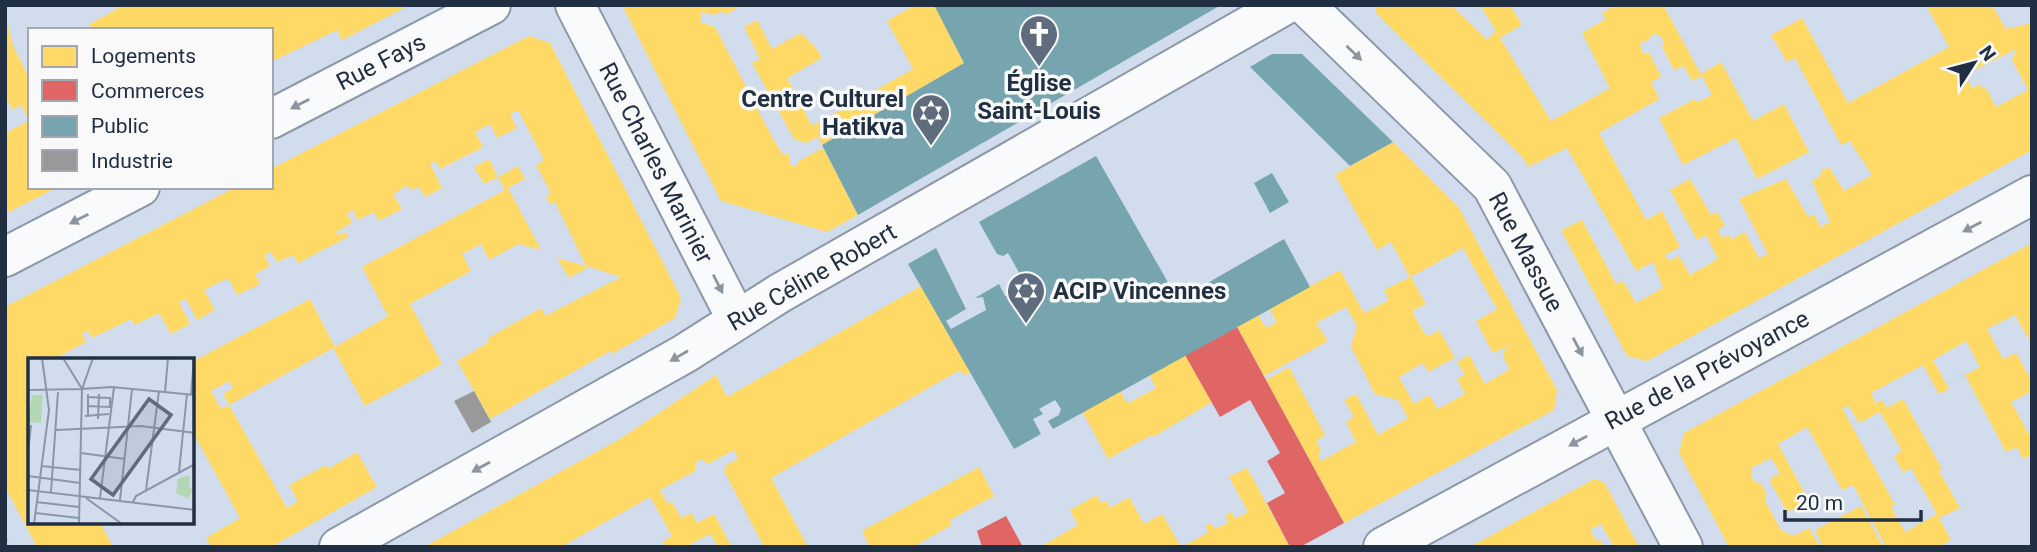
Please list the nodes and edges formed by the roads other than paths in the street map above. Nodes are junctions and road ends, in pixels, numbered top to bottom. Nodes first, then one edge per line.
1 (491, 5) edge
2 (575, 5) edge
3 (1285, 5) edge
4 (1305, 5) edge
5 (273, 118) edge
6 (136, 189) edge
7 (2032, 195) edge
8 (5, 257) edge
9 (737, 320) junction
10 (1616, 420) junction
11 (339, 547) edge
12 (1383, 547) edge
13 (1683, 547) edge

1 -> 5 street, Rue Fays
2 -> 9 street, Rue Charles Marinier
3 - 9 street, Rue Céline Robert
4 -> 10 street, Rue Massue
6 -> 8 street
7 -> 10 street, Rue de la Prévoyance
9 -> 11 street, Rue Céline Robert
10 -> 12 street, Rue de la Prévoyance
10 - 13 street, Rue Massue

